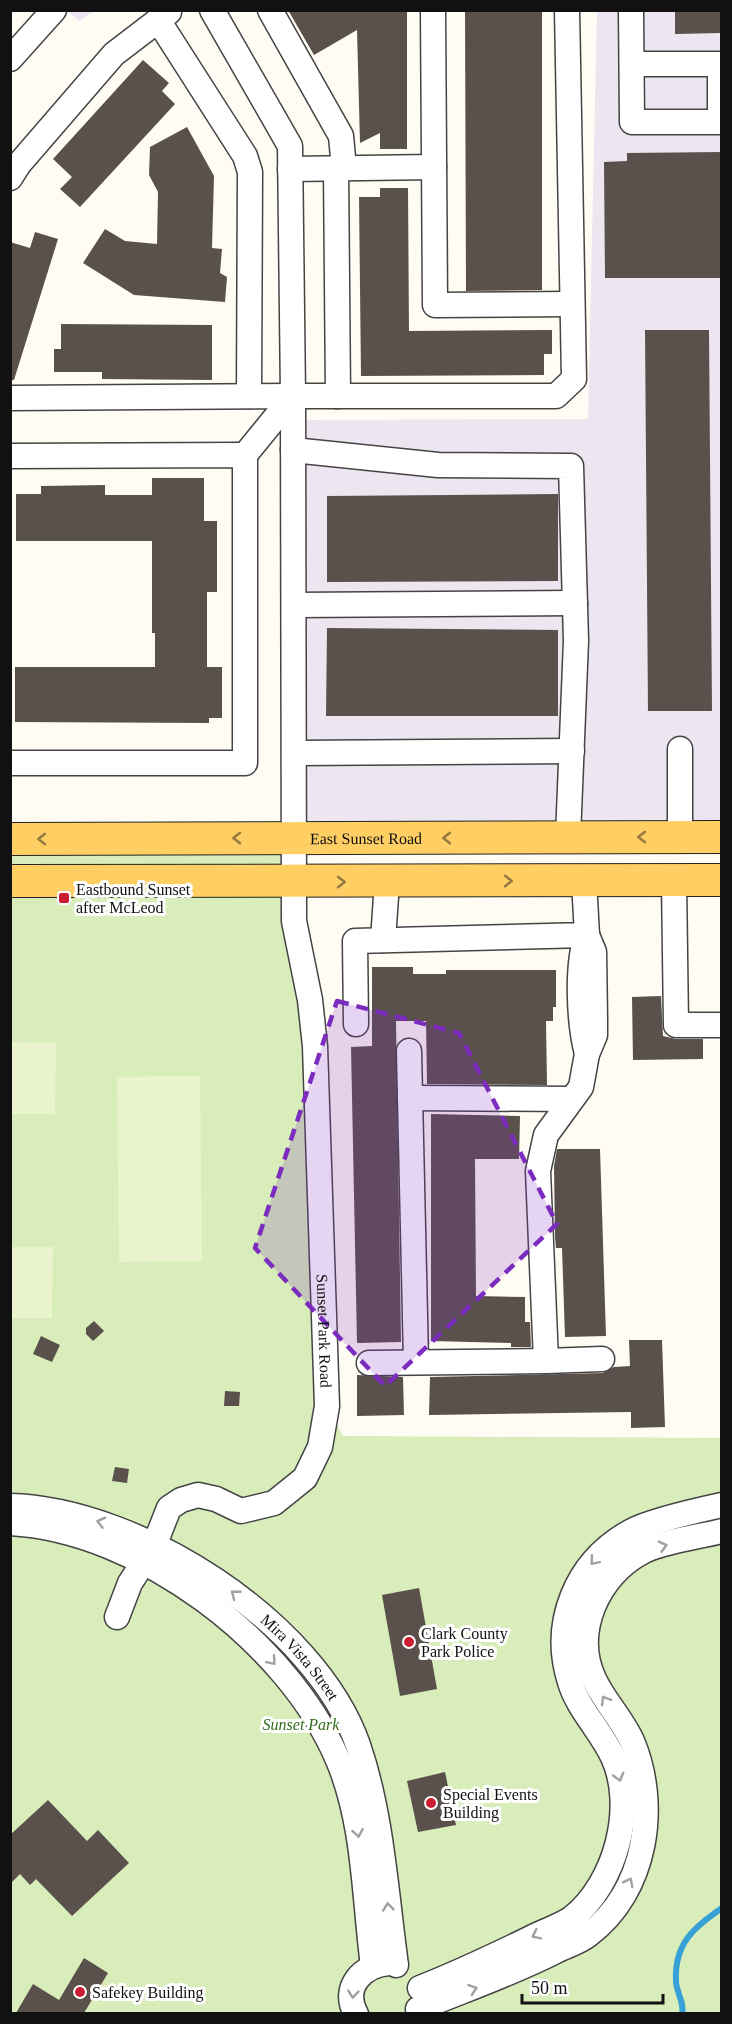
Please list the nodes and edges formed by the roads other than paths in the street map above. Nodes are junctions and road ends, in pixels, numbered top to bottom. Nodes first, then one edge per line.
1 (54, 10) edge
2 (212, 10) edge
3 (270, 10) edge
4 (432, 10) edge
5 (567, 10) edge
6 (631, 10) edge
7 (164, 15) edge
8 (10, 59) edge
9 (632, 64) dead end
10 (340, 168) junction
11 (434, 168) junction
12 (290, 169) junction
13 (10, 178) edge
14 (572, 304) junction
15 (249, 396) junction
16 (293, 396) junction
17 (338, 396) junction
18 (10, 398) edge
19 (293, 450) junction
20 (245, 455) junction
21 (10, 456) edge
22 (575, 603) junction
23 (294, 605) junction
24 (680, 749) dead end
25 (572, 751) junction
26 (295, 753) junction
27 (10, 763) edge
28 (568, 837) junction
29 (680, 837) junction
30 (722, 837) edge
31 (296, 838) junction
32 (10, 839) edge
33 (722, 880) edge
34 (10, 881) edge
35 (584, 881) junction
36 (674, 881) junction
37 (295, 882) junction
38 (387, 882) junction
39 (587, 935) junction
40 (383, 940) junction
41 (356, 1024) dead end
42 (722, 1025) edge
43 (408, 1051) dead end
44 (410, 1098) junction
45 (570, 1099) junction
46 (602, 1359) dead end
47 (416, 1361) junction
48 (546, 1361) junction
49 (369, 1363) dead end
50 (722, 1505) edge
51 (10, 1506) edge
52 (10, 1523) edge
53 (722, 1531) edge
54 (148, 1555) junction
55 (117, 1617) dead end
56 (385, 1965) junction
57 (418, 2003) edge
58 (356, 2013) edge

1 - 8 street
2 - 12 street, Sunset Park Road
3 - 10 street
4 - 11 street
5 - 14 street
6 - 9 street
7 - 13 street
7 - 15 street
10 - 11 street
10 - 12 street
10 - 17 street
11 - 14 street
12 - 16 street, Sunset Park Road
14 - 17 street
15 - 16 street
15 - 18 street
16 - 17 street
16 - 19 street, Sunset Park Road
16 - 20 street
19 - 22 street
19 - 23 street, Sunset Park Road
20 - 21 street
20 - 27 street
22 - 23 street
22 - 25 street
23 - 26 street, Sunset Park Road
24 - 29 street
25 - 26 street
25 - 28 street
26 - 31 street, Sunset Park Road
29 -> 28 main road, East Sunset Road
28 -> 31 main road, East Sunset Road
29 - 30 main road, East Sunset Road
31 -> 32 main road, East Sunset Road
31 - 37 street, Sunset Park Road
33 - 36 main road
34 - 37 main road
35 - 36 main road
38 -> 35 main road
35 - 39 street
36 - 42 street
37 -> 38 main road
37 - 54 street, Sunset Park Road
38 - 40 street
39 - 40 street
39 - 45 street
40 - 41 street
43 - 44 street
44 - 45 street
44 - 47 street
45 - 48 street
46 - 48 street
47 - 48 street
47 - 49 street
50 -> 57 street
54 -> 51 street
52 - 54 street
57 -> 53 street
54 - 55 street, Sunset Park Road
54 - 56 street, Mira Vista Street
56 - 57 street
56 -> 58 street

